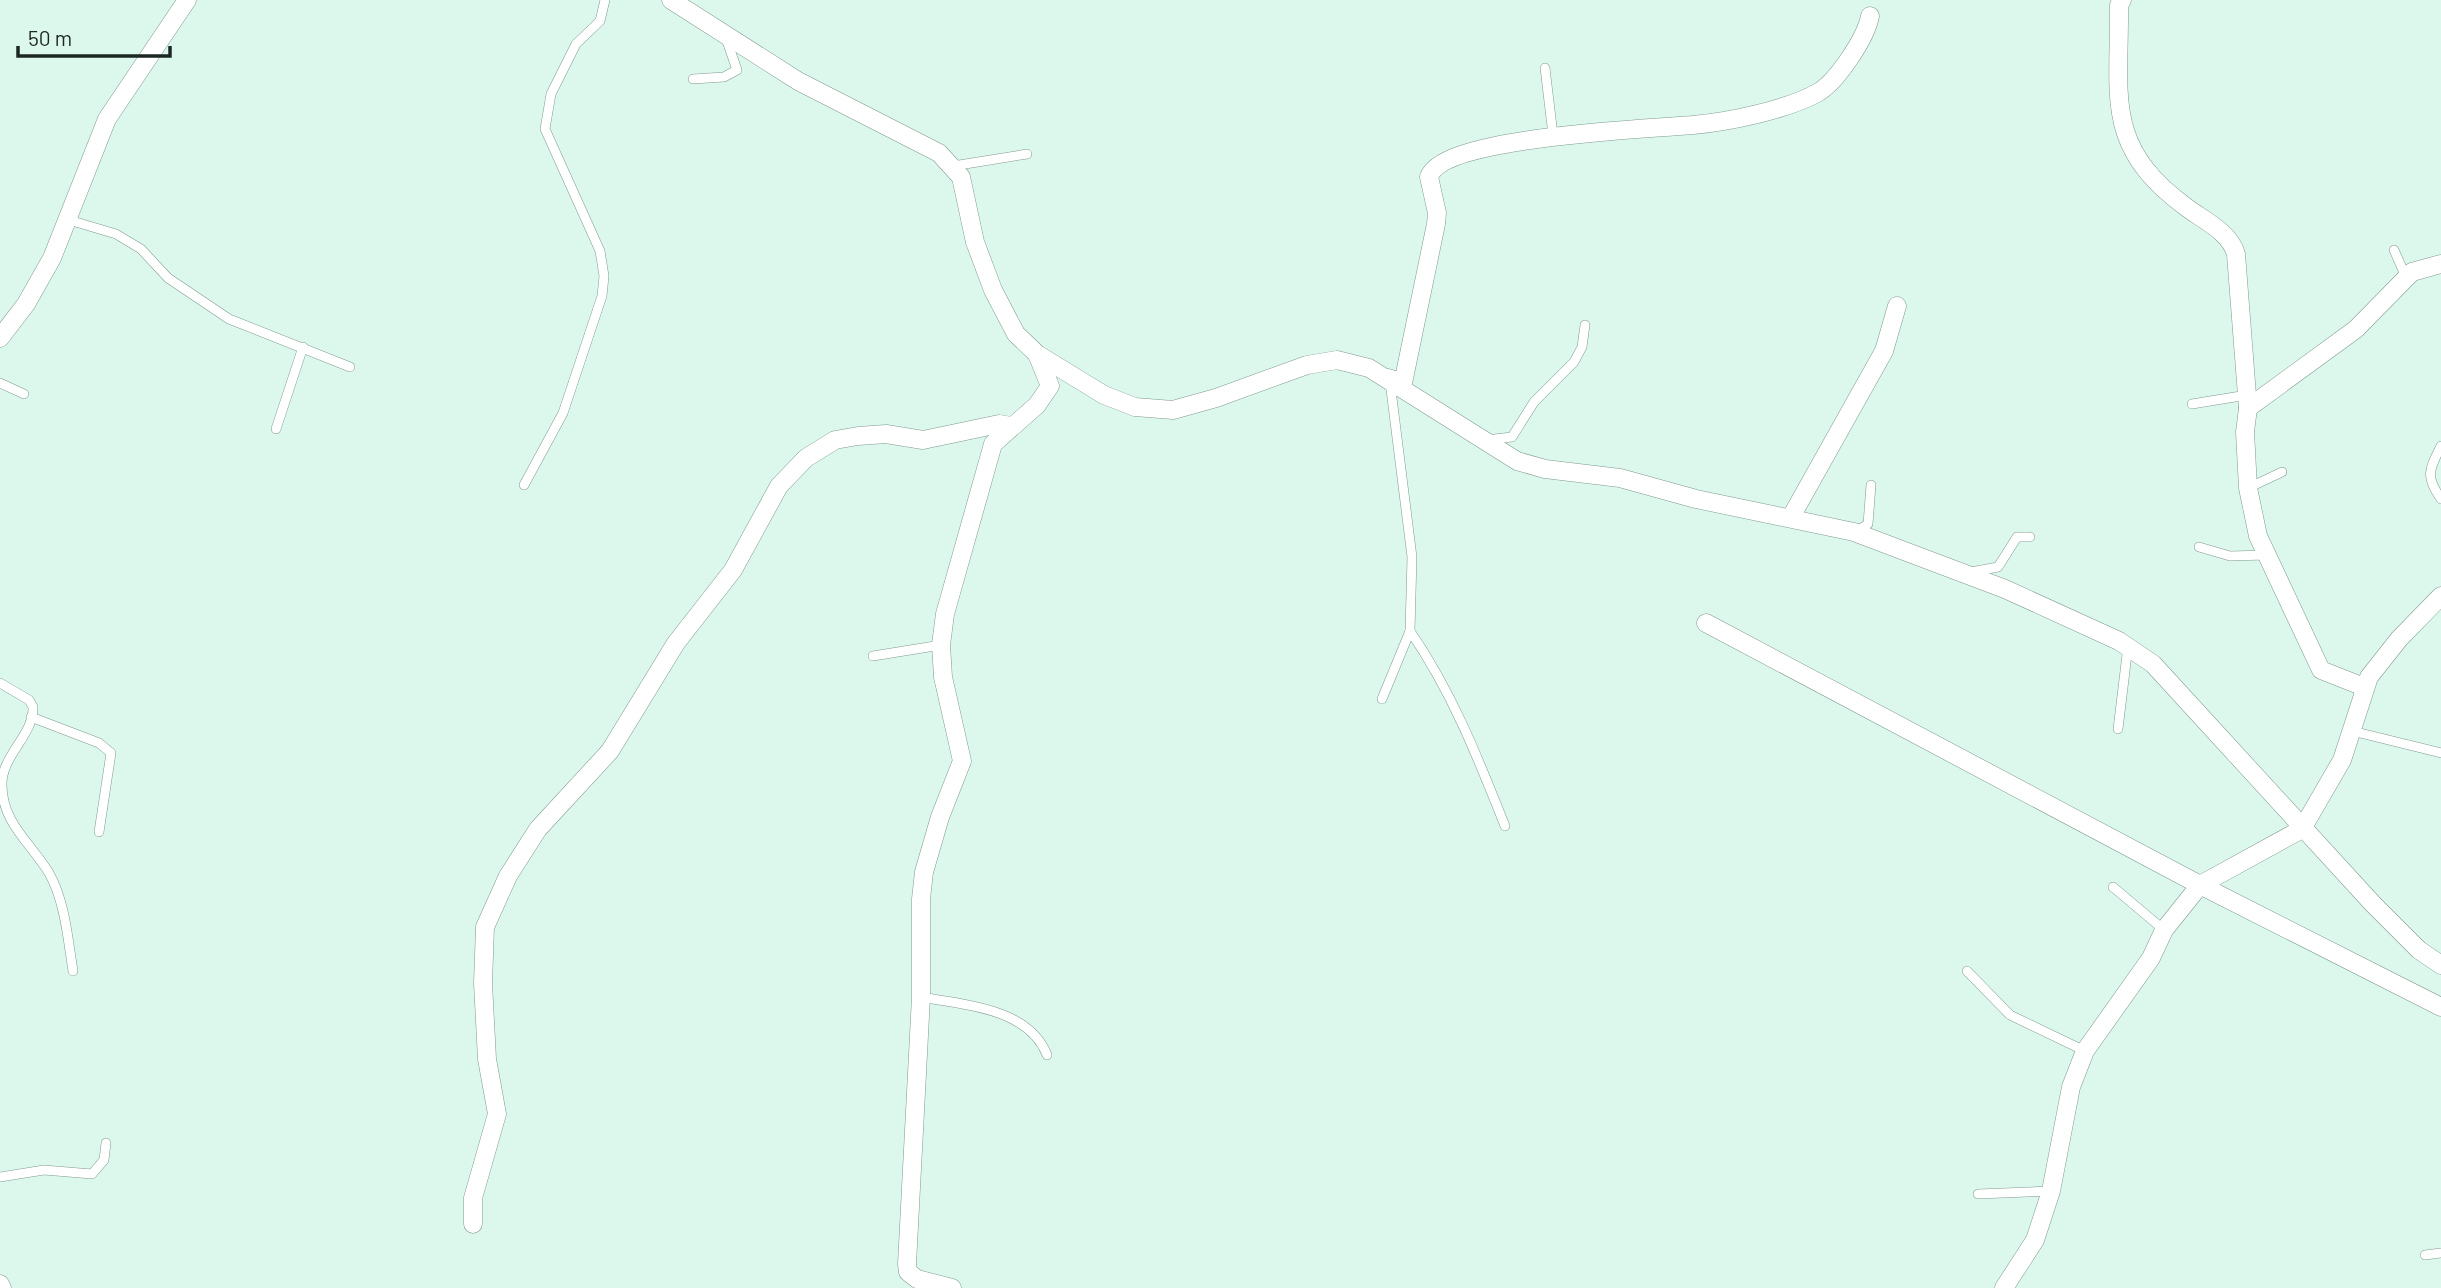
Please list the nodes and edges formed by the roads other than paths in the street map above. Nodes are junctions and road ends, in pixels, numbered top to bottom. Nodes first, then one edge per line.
1 (187, 0) edge
2 (605, 0) edge
3 (2122, 0) edge
4 (678, 2) edge
5 (1870, 16) dead end
6 (726, 38) junction
7 (1545, 68) dead end
8 (693, 79) dead end
9 (1553, 135) junction
10 (1027, 154) dead end
11 (953, 166) junction
12 (69, 220) junction
13 (2393, 250) dead end
14 (2441, 264) edge
15 (2406, 277) junction
16 (1897, 306) dead end
17 (1585, 325) dead end
18 (0, 338) edge
19 (303, 347) junction
20 (1037, 354) junction
21 (351, 367) dead end
22 (1385, 379) junction
23 (0, 383) edge
24 (24, 394) dead end
25 (2248, 401) junction
26 (2192, 404) dead end
27 (1011, 426) junction
28 (276, 429) dead end
29 (1481, 440) junction
30 (2441, 446) edge
31 (2282, 472) dead end
32 (524, 485) dead end
33 (1871, 485) dead end
34 (2248, 488) junction
35 (2441, 499) edge
36 (1791, 517) junction
37 (1854, 533) junction
38 (2030, 537) dead end
39 (2199, 547) dead end
40 (2267, 555) junction
41 (1965, 573) junction
42 (2441, 596) edge
43 (1706, 624) dead end
44 (1410, 631) junction
45 (941, 645) junction
46 (2128, 646) junction
47 (873, 656) dead end
48 (0, 683) edge
49 (2364, 687) junction
50 (1382, 699) dead end
51 (31, 717) junction
52 (2118, 729) dead end
53 (2352, 731) junction
54 (2441, 753) edge
55 (1506, 826) dead end
56 (2302, 829) junction
57 (99, 832) dead end
58 (2200, 885) junction
59 (2113, 887) dead end
60 (2164, 930) junction
61 (2441, 965) edge
62 (73, 971) dead end
63 (1968, 971) dead end
64 (921, 997) junction
65 (2441, 1007) edge
66 (2085, 1052) junction
67 (1046, 1055) dead end
68 (106, 1143) dead end
69 (0, 1177) edge
70 (2051, 1191) junction
71 (1978, 1194) dead end
72 (473, 1224) dead end
73 (2441, 1253) edge
74 (2425, 1255) dead end
75 (952, 1288) edge
76 (2004, 1288) edge

1 - 12 street
2 - 32 lane
3 - 25 street
4 - 6 street
5 - 9 street
6 - 8 lane
6 - 11 street
7 - 9 lane
9 - 22 street
10 - 11 lane
11 - 20 street
12 - 18 street
12 - 19 lane
13 - 15 lane
14 - 15 street
15 - 25 street
16 - 36 street
17 - 29 lane
19 - 21 lane
19 - 28 lane
20 - 22 street
20 - 27 street
22 - 29 street
22 - 44 lane
23 - 24 lane
25 - 26 lane
25 - 34 street
27 - 45 street
27 - 72 street
29 - 36 street
30 - 35 lane
31 - 34 lane
33 - 37 lane
34 - 40 street
36 - 37 street
37 - 41 street
38 - 41 lane
39 - 40 lane
40 - 49 street
41 - 46 street
42 - 49 street
43 - 58 street
44 - 50 lane
44 - 55 lane
45 - 47 lane
45 - 64 street
46 - 52 lane
46 - 56 street
48 - 51 lane
49 - 53 street
51 - 57 lane
51 - 62 lane
53 - 54 lane
53 - 56 street
56 - 58 street
56 - 61 street
58 - 60 street
58 - 65 street
59 - 60 lane
60 - 66 street
63 - 66 lane
64 - 67 lane
64 - 75 street
66 - 70 street
68 - 69 lane
70 - 71 lane
70 - 76 street
73 - 74 lane

